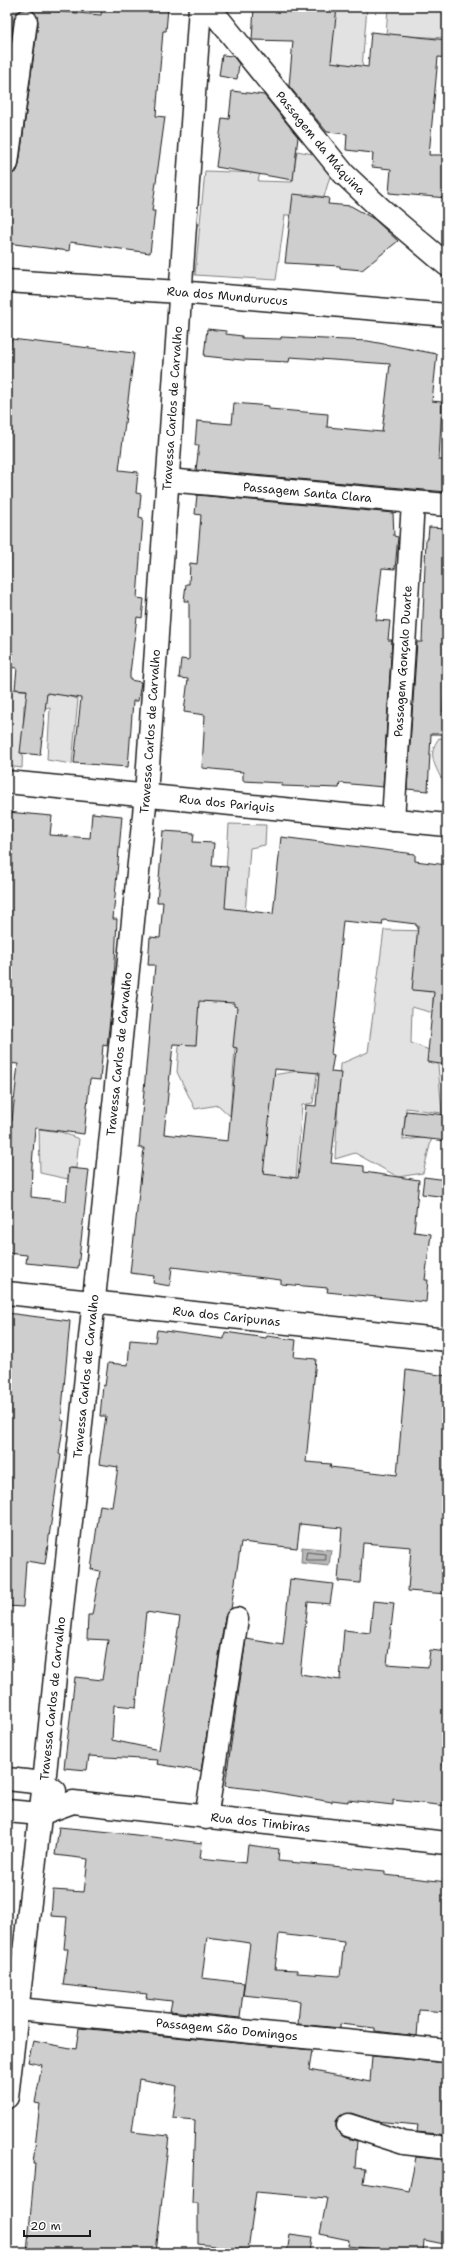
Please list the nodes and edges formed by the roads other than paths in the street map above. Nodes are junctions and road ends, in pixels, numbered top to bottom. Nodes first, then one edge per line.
1 (200, 7) edge
2 (209, 7) edge
3 (26, 21) dead end
4 (7, 163) edge
5 (447, 265) edge
6 (7, 281) edge
7 (179, 292) junction
8 (447, 315) edge
9 (167, 480) junction
10 (413, 503) junction
11 (447, 505) edge
12 (7, 782) edge
13 (146, 795) junction
14 (393, 820) junction
15 (447, 826) edge
16 (7, 1293) edge
17 (95, 1302) junction
18 (447, 1340) edge
19 (237, 1618) dead end
20 (7, 1778) edge
21 (44, 1783) junction
22 (73, 1802) junction
23 (7, 1811) edge
24 (40, 1814) junction
25 (206, 1818) junction
26 (447, 1843) edge
27 (12, 2009) edge
28 (447, 2051) edge
29 (7, 2097) edge
30 (348, 2125) dead end
31 (447, 2148) edge

1 - 7 street, Travessa Carlos de Carvalho
2 - 5 street, Passagem da Máquina
3 - 4 street
6 - 7 street, Rua dos Mundurucus
7 - 8 street, Rua dos Mundurucus
7 - 9 street, Travessa Carlos de Carvalho
9 - 10 street, Passagem Santa Clara
9 - 13 street, Travessa Carlos de Carvalho
10 - 11 street, Passagem Santa Clara
10 - 14 street, Passagem Gonçalo Duarte
12 - 13 street, Rua dos Pariquis
13 - 14 street, Rua dos Pariquis
13 - 17 street, Travessa Carlos de Carvalho
14 - 15 street, Rua dos Pariquis
16 - 17 street, Rua dos Caripunas
17 - 18 street, Rua dos Caripunas
17 - 21 street, Travessa Carlos de Carvalho
19 - 25 street
20 - 21 street, Rua dos Timbiras
21 - 22 street, Rua dos Timbiras
21 - 24 street, Travessa Carlos de Carvalho
22 - 24 street, Rua dos Timbiras
22 - 25 street, Rua dos Timbiras
23 - 24 street, Rua dos Timbiras
24 - 27 street, Travessa Carlos de Carvalho
25 - 26 street, Rua dos Timbiras
27 - 28 street, Passagem São Domingos
27 - 29 street, Travessa Carlos de Carvalho
30 - 31 street

